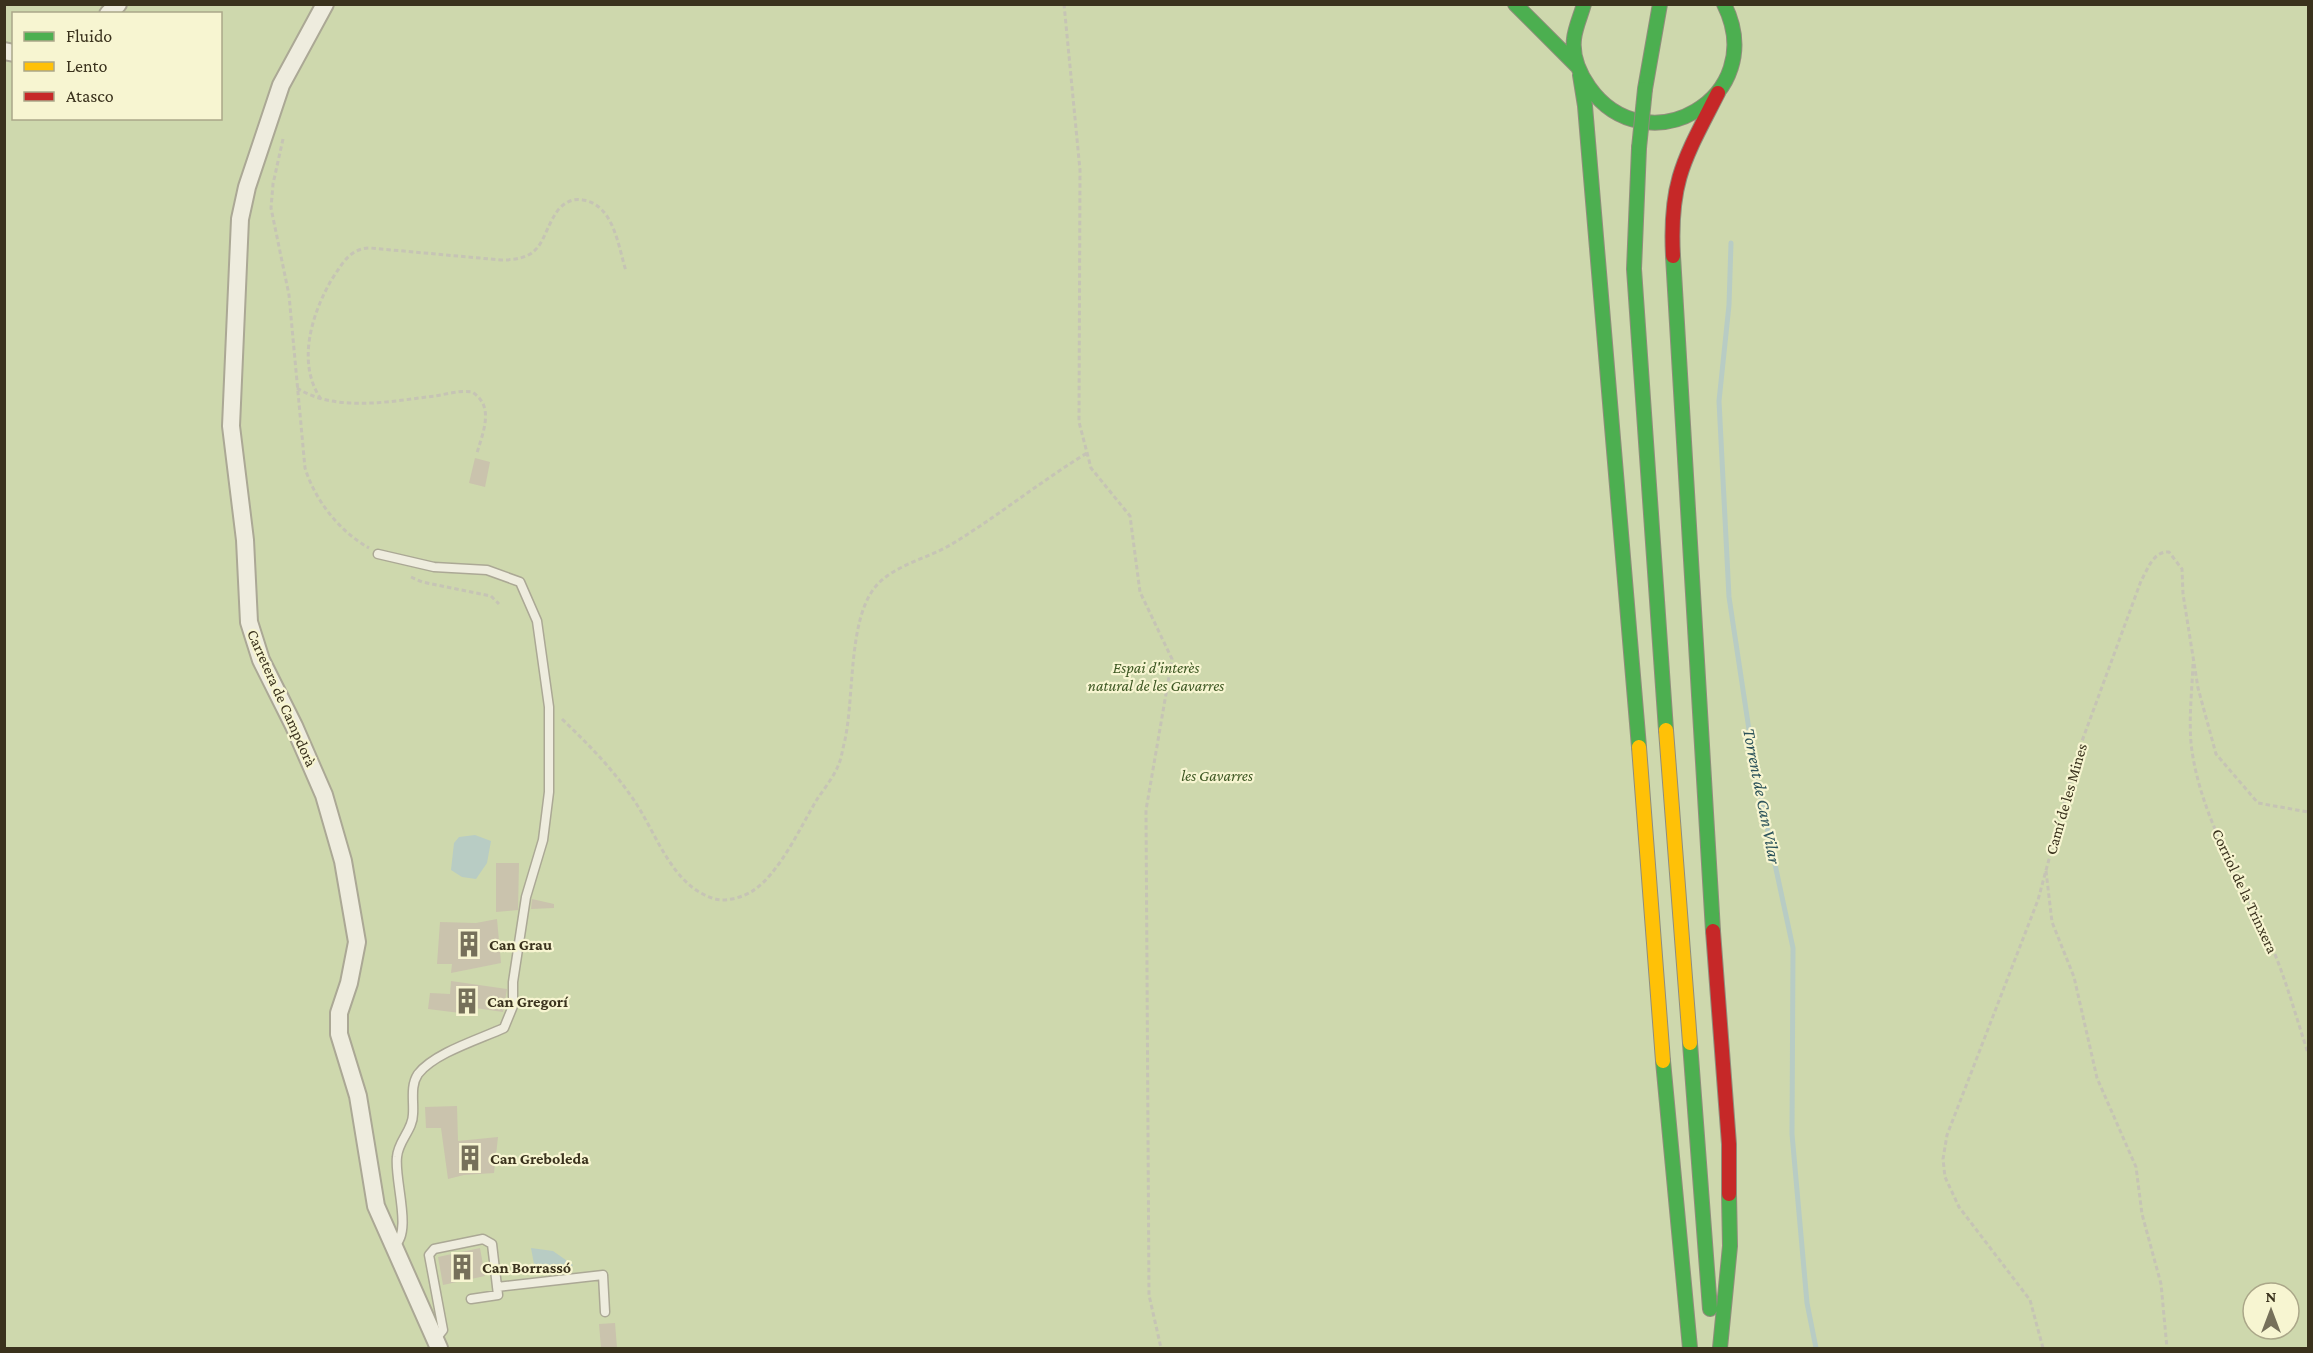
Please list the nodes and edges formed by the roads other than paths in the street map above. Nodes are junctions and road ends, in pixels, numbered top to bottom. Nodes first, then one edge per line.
1 (325, 4) edge
2 (1515, 4) edge
3 (1584, 4) edge
4 (1660, 4) edge
5 (1724, 4) edge
6 (1732, 4) edge
7 (1732, 22) junction
8 (1579, 70) junction
9 (1718, 93) junction
10 (378, 554) road end
11 (392, 1247) junction
12 (497, 1287) junction
13 (471, 1299) dead end
14 (605, 1312) dead end
15 (437, 1345) edge
16 (1690, 1348) edge
17 (1711, 1348) edge
18 (1720, 1348) edge

1 - 11 street, Carretera de Campdorà
2 - 8 highway
3 - 8 highway
4 - 17 highway, bridge
5 - 7 highway
6 - 7 highway
7 - 9 highway
8 - 9 highway
8 - 16 highway
9 - 18 highway
10 - 11 lane
11 - 15 street, Carretera de Campdorà
12 - 13 lane
12 - 14 lane
12 - 15 lane

